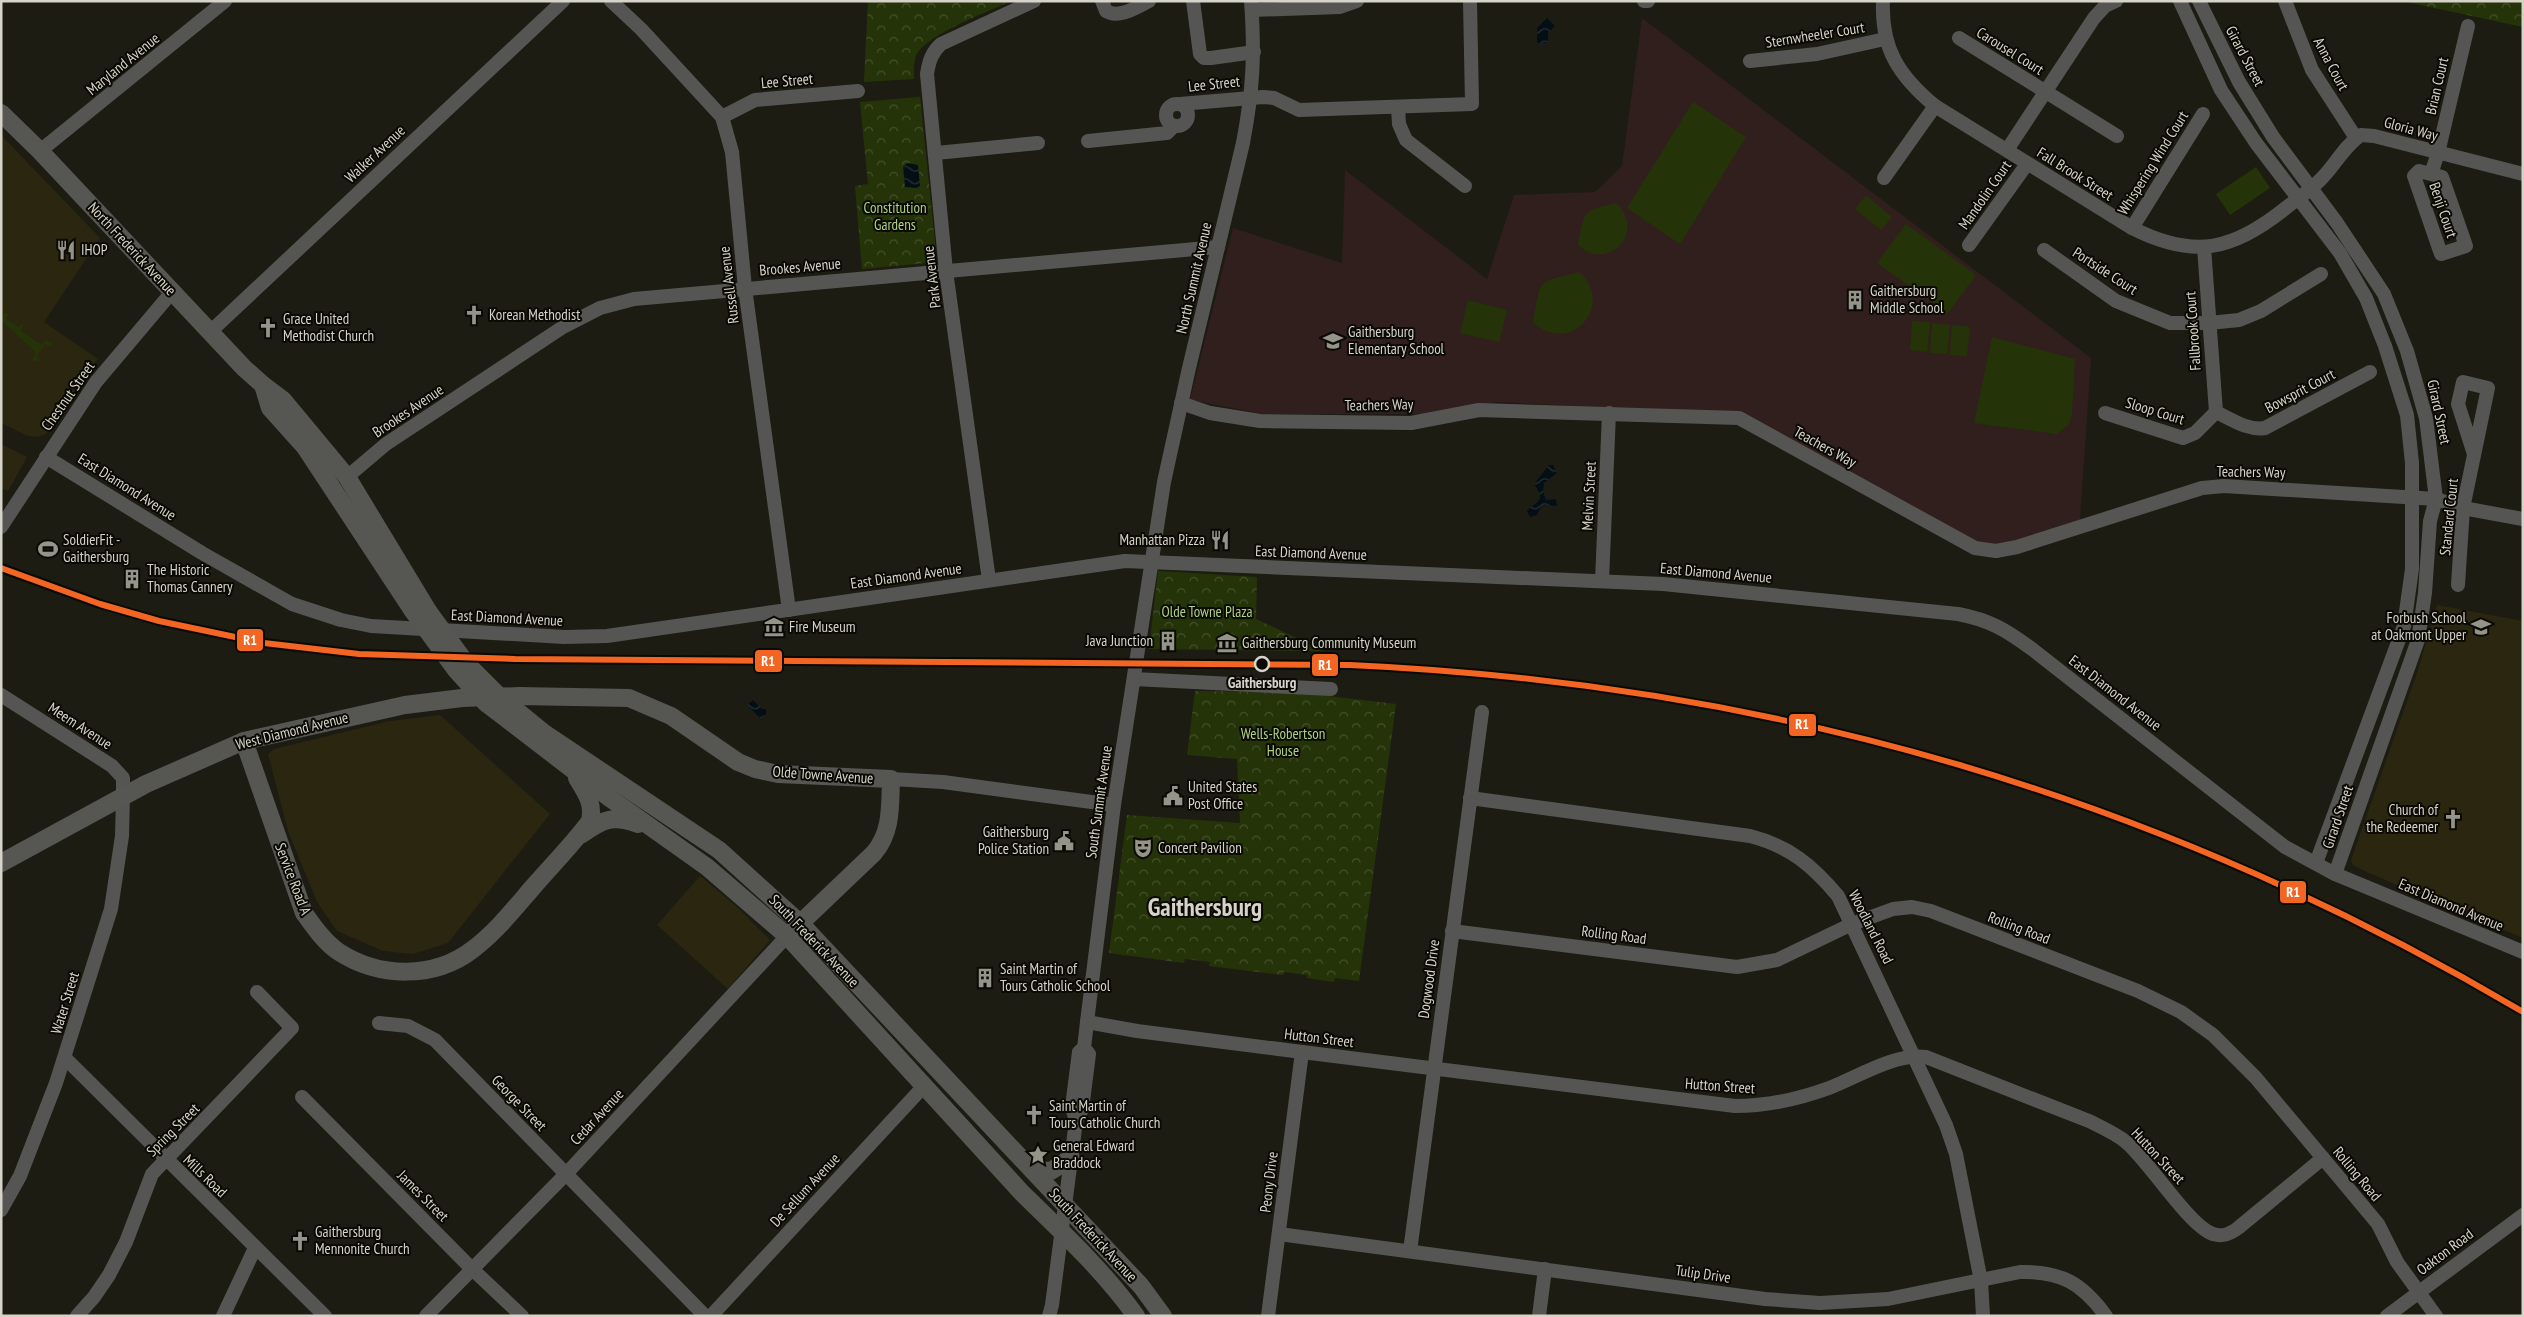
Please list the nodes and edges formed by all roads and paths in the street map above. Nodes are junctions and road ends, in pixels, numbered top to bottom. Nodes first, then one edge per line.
1 (225, 1) edge
2 (563, 1) edge
3 (611, 1) edge
4 (1034, 1) edge
5 (1102, 1) edge
6 (1150, 1) edge
7 (1193, 1) edge
8 (1357, 1) edge
9 (1470, 1) edge
10 (1644, 1) edge
11 (1648, 1) edge
12 (1882, 1) edge
13 (2116, 1) edge
14 (2180, 1) edge
15 (2199, 1) edge
16 (2285, 1) edge
17 (1251, 6) edge
18 (2468, 26) dead end
19 (1959, 38) dead end
20 (1885, 39) junction
21 (1254, 52) junction
22 (1750, 61) dead end
23 (858, 91) dead end
24 (2044, 91) junction
25 (1252, 97) junction
26 (1935, 106) junction
27 (1398, 107) junction
28 (1, 114) edge
29 (2203, 114) dead end
30 (722, 117) junction
31 (2117, 136) dead end
32 (2356, 138) junction
33 (1088, 141) dead end
34 (1038, 143) dead end
35 (2007, 150) junction
36 (40, 151) junction
37 (936, 153) junction
38 (2438, 153) junction
39 (2027, 164) junction
40 (2432, 174) junction
41 (2523, 174) edge
42 (1884, 178) dead end
43 (1465, 186) dead end
44 (2311, 188) junction
45 (2298, 199) junction
46 (2132, 228) junction
47 (1969, 245) dead end
48 (1218, 247) junction
49 (2204, 247) junction
50 (2044, 250) dead end
51 (946, 271) junction
52 (2321, 274) dead end
53 (745, 288) junction
54 (172, 292) junction
55 (2208, 324) junction
56 (210, 332) junction
57 (2370, 372) dead end
58 (262, 385) junction
59 (1181, 403) junction
60 (2216, 412) junction
61 (1609, 413) junction
62 (2105, 413) dead end
63 (2474, 454) dead end
64 (46, 456) junction
65 (347, 477) junction
66 (2413, 497) junction
67 (2436, 499) junction
68 (2463, 508) junction
69 (2523, 520) edge
70 (1, 527) edge
71 (1152, 561) junction
72 (990, 580) junction
73 (1602, 581) junction
74 (2458, 585) dead end
75 (789, 610) junction
76 (420, 611) junction
77 (1134, 679) junction
78 (1331, 689) dead end
79 (1, 695) edge
80 (519, 696) joint
81 (1482, 712) dead end
82 (244, 741) junction
83 (573, 771) junction
84 (892, 780) junction
85 (123, 796) junction
86 (1470, 798) junction
87 (1114, 805) junction
88 (653, 829) junction
89 (578, 837) junction
90 (1, 863) edge
91 (2316, 863) junction
92 (2335, 874) junction
93 (801, 924) junction
94 (1852, 924) junction
95 (1452, 931) junction
96 (788, 936) junction
97 (2523, 952) edge
98 (257, 992) dead end
99 (379, 1022) dead end
100 (1086, 1022) junction
101 (1302, 1052) junction
102 (1915, 1056) junction
103 (65, 1058) junction
104 (1434, 1069) junction
105 (924, 1086) junction
106 (302, 1097) dead end
107 (1071, 1158) junction
108 (2323, 1158) junction
109 (166, 1160) junction
110 (1032, 1170) junction
111 (566, 1174) junction
112 (1065, 1203) junction
113 (1, 1210) edge
114 (2523, 1215) edge
115 (1061, 1230) junction
116 (1279, 1234) junction
117 (256, 1248) junction
118 (1410, 1251) junction
119 (471, 1268) junction
120 (1545, 1269) junction
121 (1981, 1280) junction
122 (2419, 1293) junction
123 (77, 1316) edge
124 (223, 1316) edge
125 (325, 1316) edge
126 (426, 1316) edge
127 (522, 1316) edge
128 (705, 1316) edge
129 (711, 1316) edge
130 (1049, 1316) edge
131 (1136, 1316) edge
132 (1162, 1316) edge
133 (1268, 1316) edge
134 (1539, 1316) edge
135 (1983, 1316) edge
136 (2106, 1316) edge
137 (2388, 1316) edge
138 (2436, 1316) edge

1 - 36 street, Maryland Avenue
2 - 56 street, Walker Avenue
3 - 30 street, Russell Avenue
4 - 37 street, Park Avenue
5 - 6 street
7 - 21 street
8 - 17 street
9 - 27 street, Lee Street
10 - 11 street
12 - 20 street, Fall Brook Street
13 - 24 street, Carousel Court
14 - 45 street, Girard Street
15 - 44 street, Girard Street
16 - 32 street, Anna Court
17 - 21 street, North Summit Avenue
18 - 38 street, Brian Court
19 - 24 street, Carousel Court
20 - 22 street, Sternwheeler Court
20 - 26 street, Fall Brook Street
21 - 25 street, North Summit Avenue
23 - 30 street, Lee Street
24 - 31 street, Carousel Court
24 - 35 street, Carousel Court
25 - 27 street, Lee Street
25 - 33 street, Lee Street
25 - 48 street, North Summit Avenue
26 - 35 street, Fall Brook Street
26 - 42 street
27 - 43 street
28 - 36 main road, North Frederick Avenue
29 - 46 street, Whispering Wind Court
30 - 53 street, Russell Avenue
32 - 38 street, Gloria Way
32 - 44 street
34 - 37 street
35 - 39 street, Fall Brook Street
36 - 54 main road, North Frederick Avenue
37 - 51 street, Park Avenue
38 - 40 street, Benji Court
38 - 41 street, Gloria Way
39 - 46 street, Fall Brook Street
39 - 47 street, Mandolin Court
40 - 40 street, Benji Court
44 - 45 street, Fall Brook Street
44 - 67 street, Girard Street
45 - 49 street, Fall Brook Street
45 - 66 street, Girard Street
46 - 49 street, Fall Brook Street
48 - 51 street, Brookes Avenue
48 - 59 street, North Summit Avenue
49 - 55 street, Fallbrook Court
50 - 55 street, Portside Court
51 - 53 street, Brookes Avenue
51 - 72 street, Park Avenue
52 - 55 street, Portside Court
53 - 65 street, Brookes Avenue
53 - 75 street, Russell Avenue
54 - 56 main road, North Frederick Avenue
54 - 64 street, Chestnut Street
55 - 60 street, Fallbrook Court
56 - 58 main road, North Frederick Avenue
57 - 60 street, Bowsprit Court
58 - 65 main road, North Frederick Avenue
58 - 76 main road, North Frederick Avenue
59 - 61 street, Teachers Way
59 - 71 street, North Summit Avenue
60 - 62 street, Sloop Court
61 - 66 street, Teachers Way
61 - 73 street, Melvin Street
63 - 68 street, Standard Court
64 - 70 street, Chestnut Street
64 - 75 street, East Diamond Avenue
65 - 76 main road, North Frederick Avenue
66 - 67 street, Teachers Way
66 - 91 street, Girard Street
67 - 68 street, Teachers Way
67 - 92 street, Girard Street
68 - 69 street, Teachers Way
68 - 74 street, Standard Court
71 - 72 street, East Diamond Avenue
71 - 73 street, East Diamond Avenue
71 - 77 street, South Summit Avenue
72 - 75 street, East Diamond Avenue
73 - 91 street, East Diamond Avenue
76 - 83 main road, South Frederick Avenue, bridge
76 - 93 main road, South Frederick Avenue, bridge
77 - 78 street
77 - 87 street, South Summit Avenue
79 - 85 street, Meem Avenue
80 - 82 main road, West Diamond Avenue
80 - 84 main road, Olde Towne Avenue
81 - 86 street, Dogwood Drive
82 - 85 main road, West Diamond Avenue
82 - 89 main road, Service Road A
83 - 88 main road, South Frederick Avenue
83 - 89 main road
84 - 87 street, Olde Towne Avenue
84 - 93 main road
85 - 90 main road, West Diamond Avenue
85 - 103 street, Water Street
86 - 94 street, Woodland Road
86 - 95 street, Dogwood Drive
87 - 100 street, South Summit Avenue
88 - 89 main road
88 - 96 main road, South Frederick Avenue
91 - 92 street, East Diamond Avenue
92 - 97 street, East Diamond Avenue
93 - 96 main road
93 - 110 main road, South Frederick Avenue
94 - 95 street, Rolling Road
94 - 102 street, Woodland Road
94 - 108 street, Rolling Road
95 - 104 street, Dogwood Drive
96 - 105 main road, South Frederick Avenue
96 - 111 street, Cedar Avenue
98 - 109 street, Spring Street
99 - 111 street, George Street
100 - 101 street, Hutton Street
100 - 107 street, South Summit Avenue
101 - 104 street, Hutton Street
101 - 116 street, Peony Drive
102 - 104 street, Hutton Street
102 - 108 street, Hutton Street
102 - 121 street, Woodland Road
103 - 109 street, Mills Road
103 - 113 street, Water Street
104 - 118 street, Dogwood Drive
105 - 115 main road, South Frederick Avenue
105 - 129 street, De Sellum Avenue
106 - 119 street, James Street
107 - 110 main road
107 - 112 street, South Summit Avenue
108 - 122 street, Rolling Road
109 - 117 street, Mills Road
109 - 123 street, Spring Street
110 - 112 main road, South Frederick Avenue
111 - 119 street, Cedar Avenue
111 - 128 street, George Street
112 - 115 street, South Summit Avenue
112 - 132 main road, South Frederick Avenue
114 - 122 street, Oakton Road
115 - 130 street, South Summit Avenue
115 - 131 main road, South Frederick Avenue
116 - 118 street, Tulip Drive
116 - 133 street, Peony Drive
117 - 124 street
117 - 125 street, Mills Road
118 - 120 street, Tulip Drive
119 - 126 street, Cedar Avenue
119 - 127 street, James Street
120 - 121 street, Tulip Drive
120 - 134 street
121 - 135 street, Woodland Road
121 - 136 street, Tulip Drive
122 - 137 street, Oakton Road
122 - 138 street, Rolling Road

